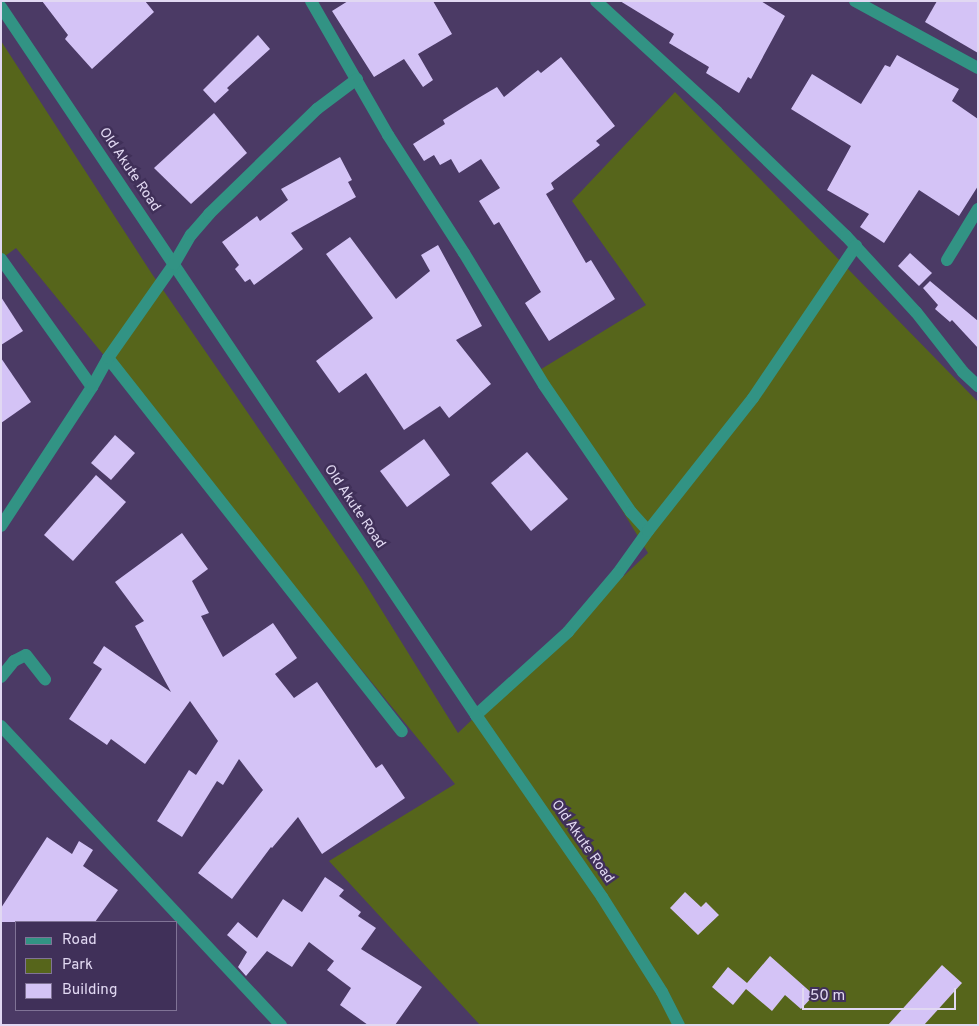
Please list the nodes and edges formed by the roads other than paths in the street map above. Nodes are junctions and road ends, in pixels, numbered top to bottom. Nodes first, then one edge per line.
1 (311, 1) edge
2 (596, 1) edge
3 (856, 1) edge
4 (1, 7) edge
5 (978, 68) edge
6 (357, 79) junction
7 (978, 209) edge
8 (856, 246) junction
9 (1, 258) edge
10 (947, 260) dead end
11 (174, 264) junction
12 (108, 358) junction
13 (978, 386) edge
14 (92, 387) junction
15 (1, 526) edge
16 (648, 531) junction
17 (1, 677) edge
18 (45, 679) dead end
19 (476, 715) junction
20 (1, 726) edge
21 (402, 731) dead end
22 (281, 1025) edge
23 (679, 1025) edge

1 - 6 street
2 - 8 street
3 - 5 street
4 - 11 street, Old Akute Road
6 - 11 street
6 - 16 street
7 - 10 street
8 - 13 street
8 - 16 street
9 - 14 street
11 - 12 street
11 - 19 street, Old Akute Road
12 - 14 street
12 - 21 street
14 - 15 street
16 - 19 street
17 - 18 street
19 - 23 street, Old Akute Road
20 - 22 street

